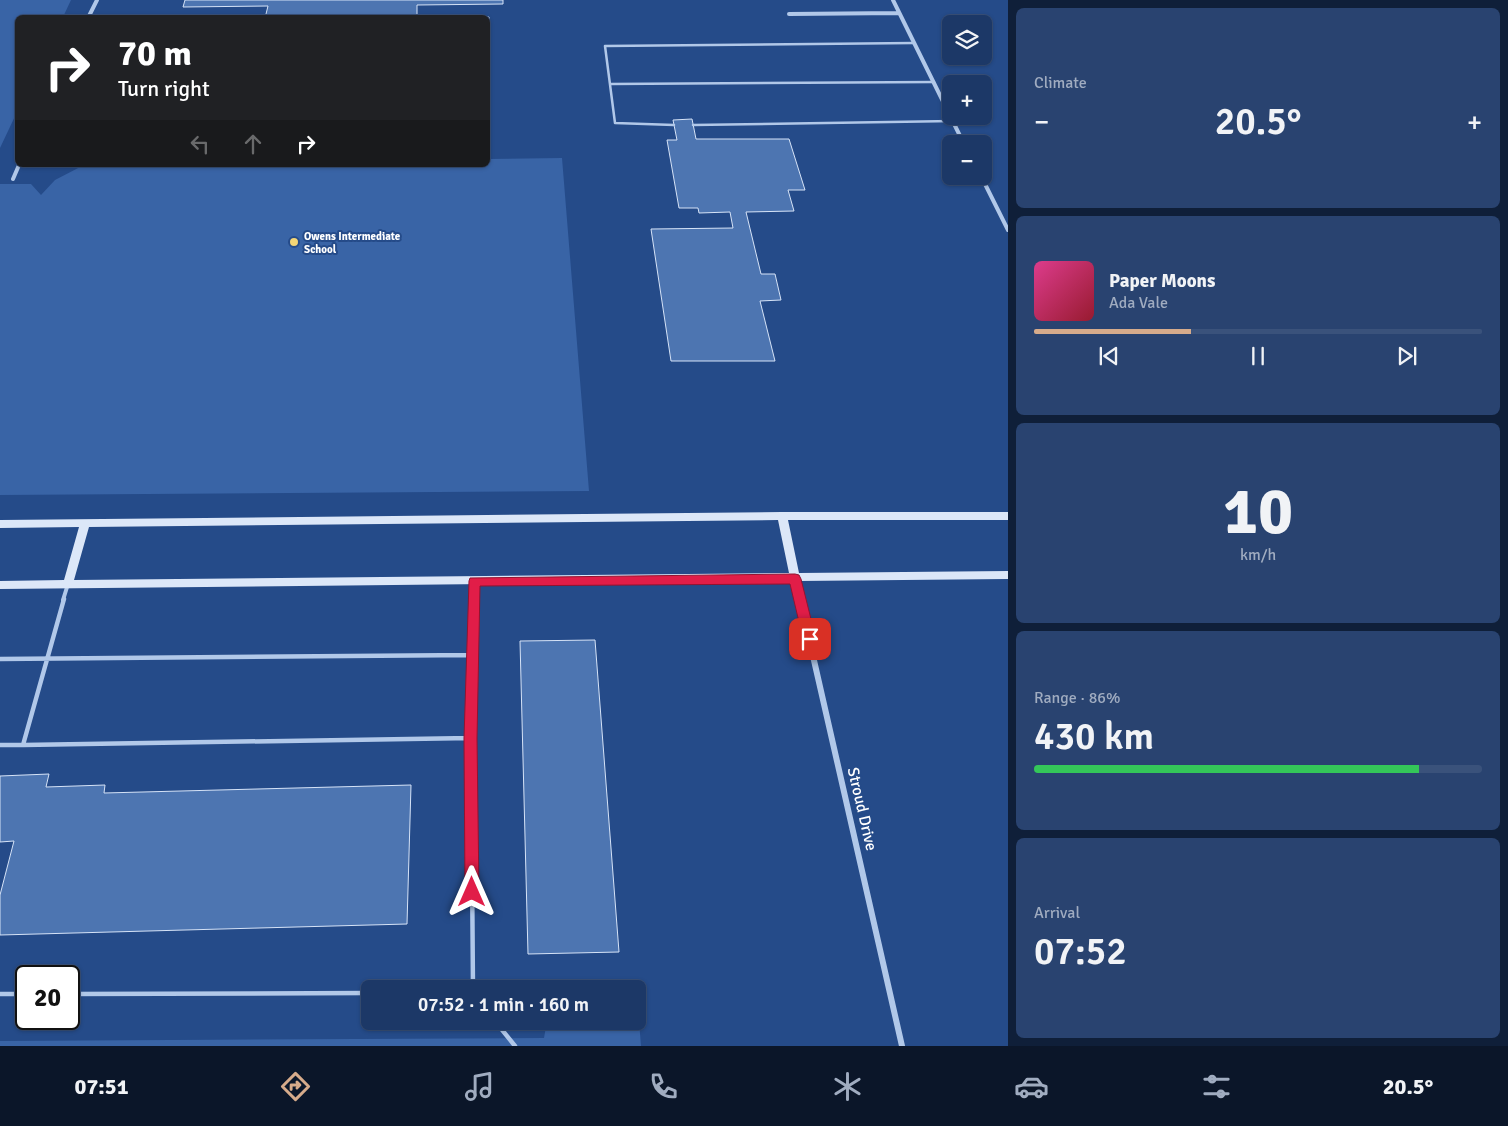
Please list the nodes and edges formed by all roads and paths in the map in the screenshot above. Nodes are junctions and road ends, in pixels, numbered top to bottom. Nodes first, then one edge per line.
1 (97, 0) edge
2 (893, 0) edge
3 (899, 13) junction
4 (789, 14) dead end
5 (90, 15) edge
6 (914, 43) junction
7 (934, 82) junction
8 (610, 84) junction
9 (942, 98) edge
10 (942, 121) edge
11 (674, 126) dead end
12 (693, 126) dead end
13 (18, 167) edge
14 (12, 179) dead end
15 (986, 185) edge
16 (1008, 230) edge
17 (782, 516) junction
18 (1008, 516) edge
19 (85, 523) junction
20 (0, 524) edge
21 (1008, 575) edge
22 (795, 579) junction
23 (475, 581) junction
24 (68, 584) junction
25 (0, 585) edge
26 (473, 655) junction
27 (47, 658) junction
28 (0, 659) edge
29 (471, 738) junction
30 (0, 745) edge
31 (23, 745) junction
32 (472, 980) edge
33 (361, 993) edge
34 (0, 994) edge
35 (15, 994) edge
36 (80, 994) edge
37 (502, 1030) edge
38 (515, 1046) edge
39 (902, 1046) edge

1 - 5 street
2 - 3 street
3 - 4 street
3 - 6 street
6 - 7 street
6 - 8 lane
7 - 8 lane
7 - 9 street
8 - 11 lane
10 - 12 lane
13 - 14 street
15 - 16 street
17 - 18 main road
17 - 19 main road
17 - 22 main road
19 - 20 main road
19 - 24 main road
21 - 22 main road
22 - 23 main road
22 - 39 street, Stroud Drive
23 - 24 main road
23 - 26 lane
24 - 25 main road
24 - 27 lane
26 - 27 lane
26 - 29 lane
27 - 28 lane
27 - 31 lane
29 - 31 lane
29 - 32 lane
30 - 31 lane
33 - 36 lane
34 - 35 lane
37 - 38 lane

